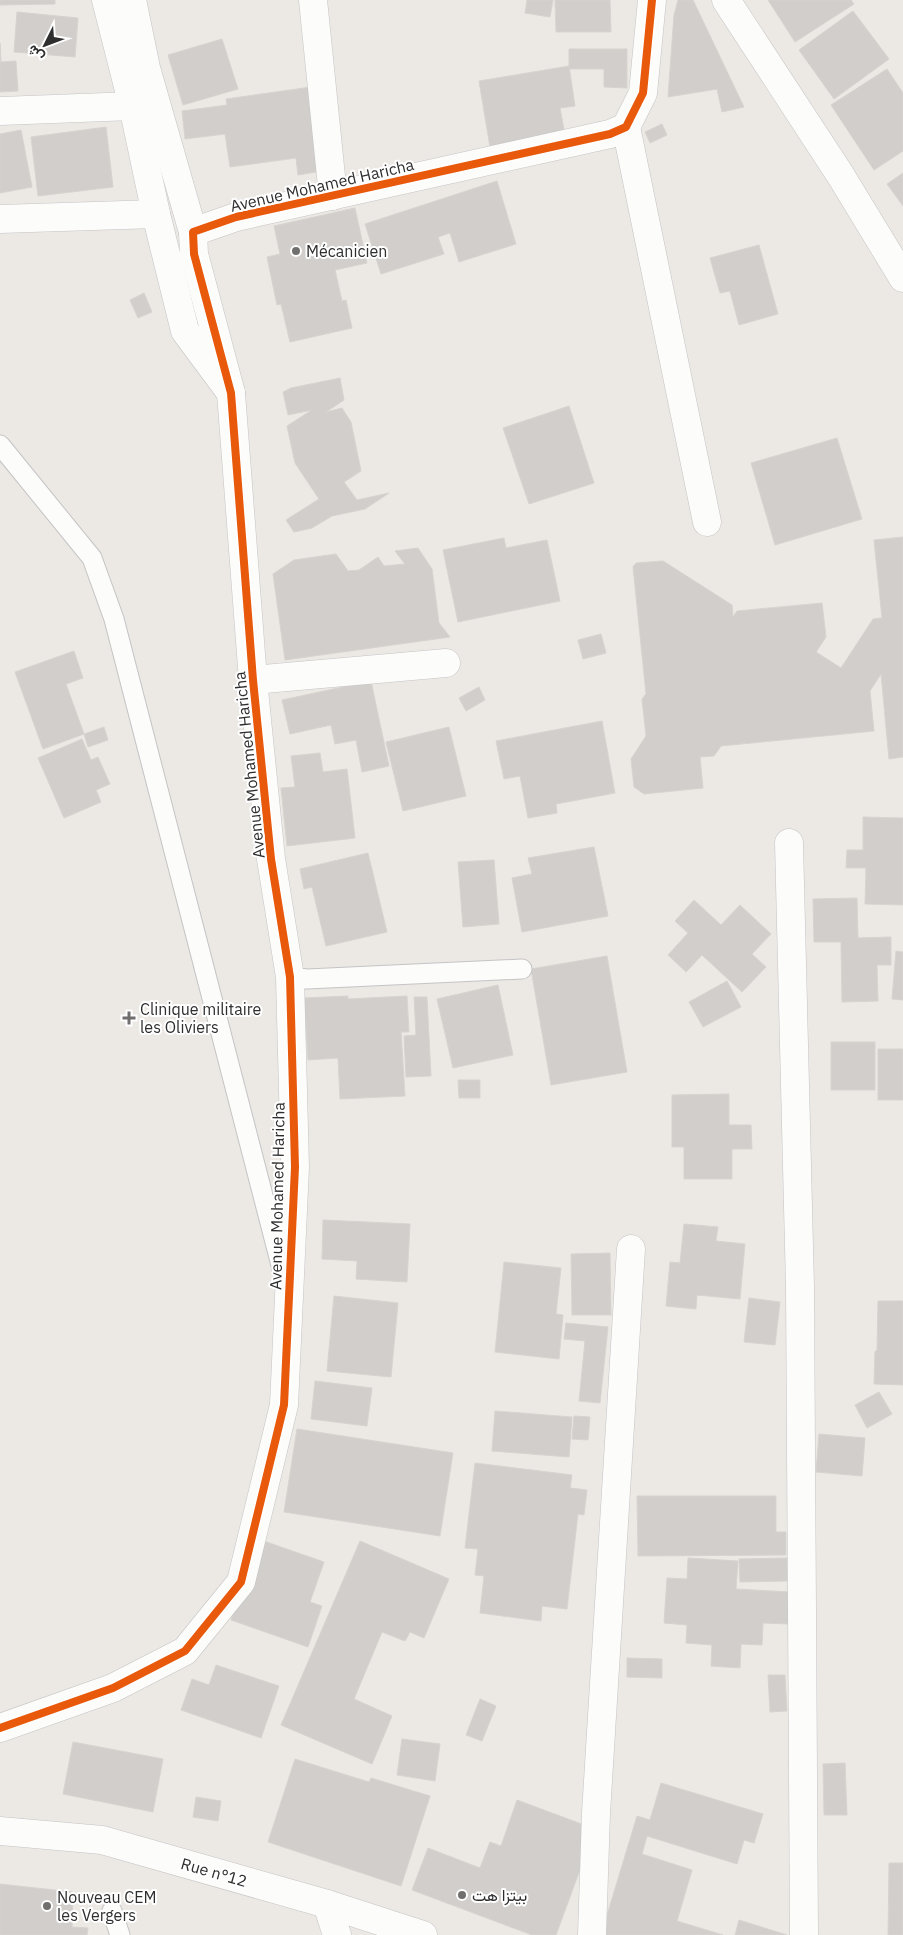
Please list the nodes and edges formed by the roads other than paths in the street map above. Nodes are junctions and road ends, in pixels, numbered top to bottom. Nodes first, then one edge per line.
1 (106, 0) edge
2 (132, 0) edge
3 (313, 0) edge
4 (652, 0) edge
5 (726, 0) edge
6 (133, 106) junction
7 (0, 111) edge
8 (626, 127) junction
9 (333, 196) junction
10 (156, 214) junction
11 (0, 219) edge
12 (193, 232) junction
13 (903, 278) edge
14 (232, 394) junction
15 (0, 445) edge
16 (707, 522) dead end
17 (446, 663) dead end
18 (253, 680) junction
19 (789, 843) dead end
20 (522, 968) dead end
21 (290, 977) junction
22 (631, 1249) dead end
23 (289, 1295) junction
24 (0, 1728) edge
25 (0, 1831) edge
26 (327, 1904) junction
27 (112, 1911) dead end
28 (120, 1935) edge
29 (337, 1935) edge
30 (423, 1935) edge
31 (592, 1935) edge
32 (804, 1935) edge

1 - 6 street
2 - 12 street
3 - 9 street
4 - 8 street
5 - 13 street
6 - 7 street
6 - 10 street
8 - 9 street, Avenue Mohamed Haricha
8 - 16 street
9 - 12 street, Avenue Mohamed Haricha
10 - 11 street
10 - 14 street
12 - 14 street, Avenue Mohamed Haricha
14 - 18 street, Avenue Mohamed Haricha
15 - 23 lane
17 - 18 street
18 - 21 street, Avenue Mohamed Haricha
19 - 32 street
20 - 21 lane
21 - 23 street, Avenue Mohamed Haricha
22 - 31 street
23 - 24 street, Avenue Mohamed Haricha
25 - 26 street, Rue n°12
26 - 29 street
26 - 30 street, Rue n°12
27 - 28 lane

